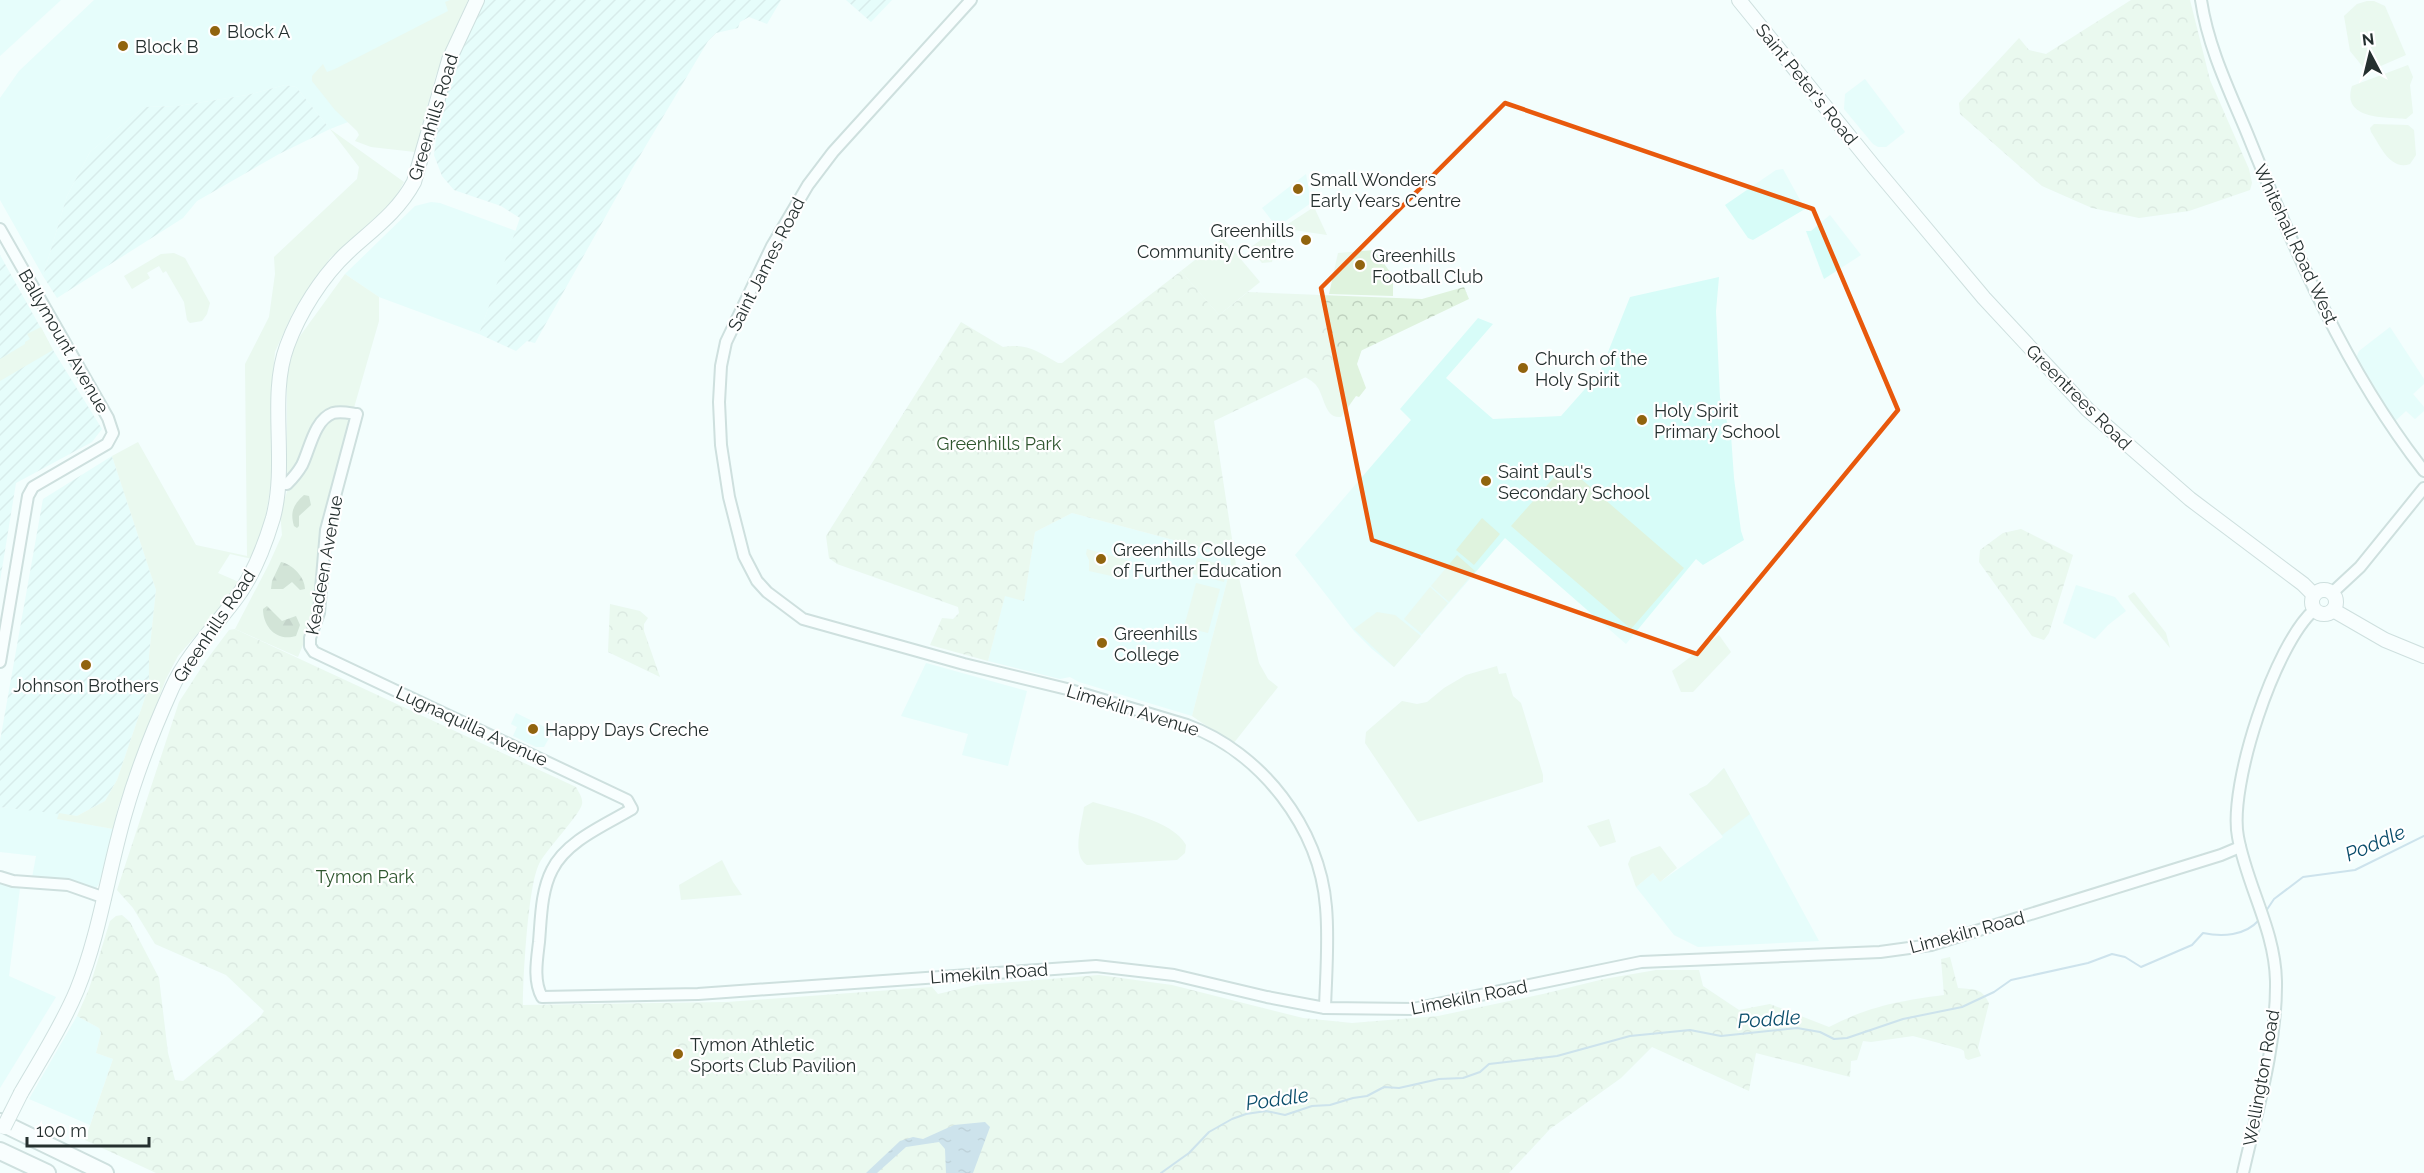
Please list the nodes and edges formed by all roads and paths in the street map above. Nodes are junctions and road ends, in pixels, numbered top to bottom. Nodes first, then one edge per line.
1 (477, 0) edge
2 (971, 0) edge
3 (1739, 0) edge
4 (2201, 0) edge
5 (1875, 168) joint
6 (0, 229) edge
7 (2424, 471) edge
8 (279, 484) junction
9 (2424, 489) edge
10 (2332, 593) junction
11 (2314, 595) junction
12 (2314, 610) junction
13 (2333, 610) junction
14 (310, 646) joint
15 (923, 652) joint
16 (2424, 656) edge
17 (0, 662) edge
18 (2240, 847) junction
19 (0, 877) edge
20 (105, 898) junction
21 (542, 997) joint
22 (1325, 1008) junction
23 (0, 1120) edge
24 (0, 1136) edge
25 (0, 1150) edge
26 (47, 1173) edge
27 (105, 1173) edge
28 (2243, 1173) edge

1 - 8 main road, Greenhills Road
2 - 15 street, Saint James Road
3 - 5 main road, Saint Peter's Road
4 - 7 street, Whitehall Road West
5 - 11 main road, Greentrees Road
6 - 17 street, Ballymount Avenue
8 - 14 street, Keadeen Avenue
8 - 20 main road, Greenhills Road
9 - 10 street
10 - 11 main road
10 - 13 main road
11 - 12 main road
12 - 13 main road
12 - 18 street, Wellington Road
13 - 16 main road
14 - 21 street, Lugnaquilla Avenue
15 - 22 street, Limekiln Avenue
18 - 22 street, Limekiln Road
18 - 28 street, Wellington Road
19 - 20 street
20 - 24 main road, Greenhills Road, bridge
21 - 22 street, Limekiln Road
23 - 27 highway
25 - 26 highway

